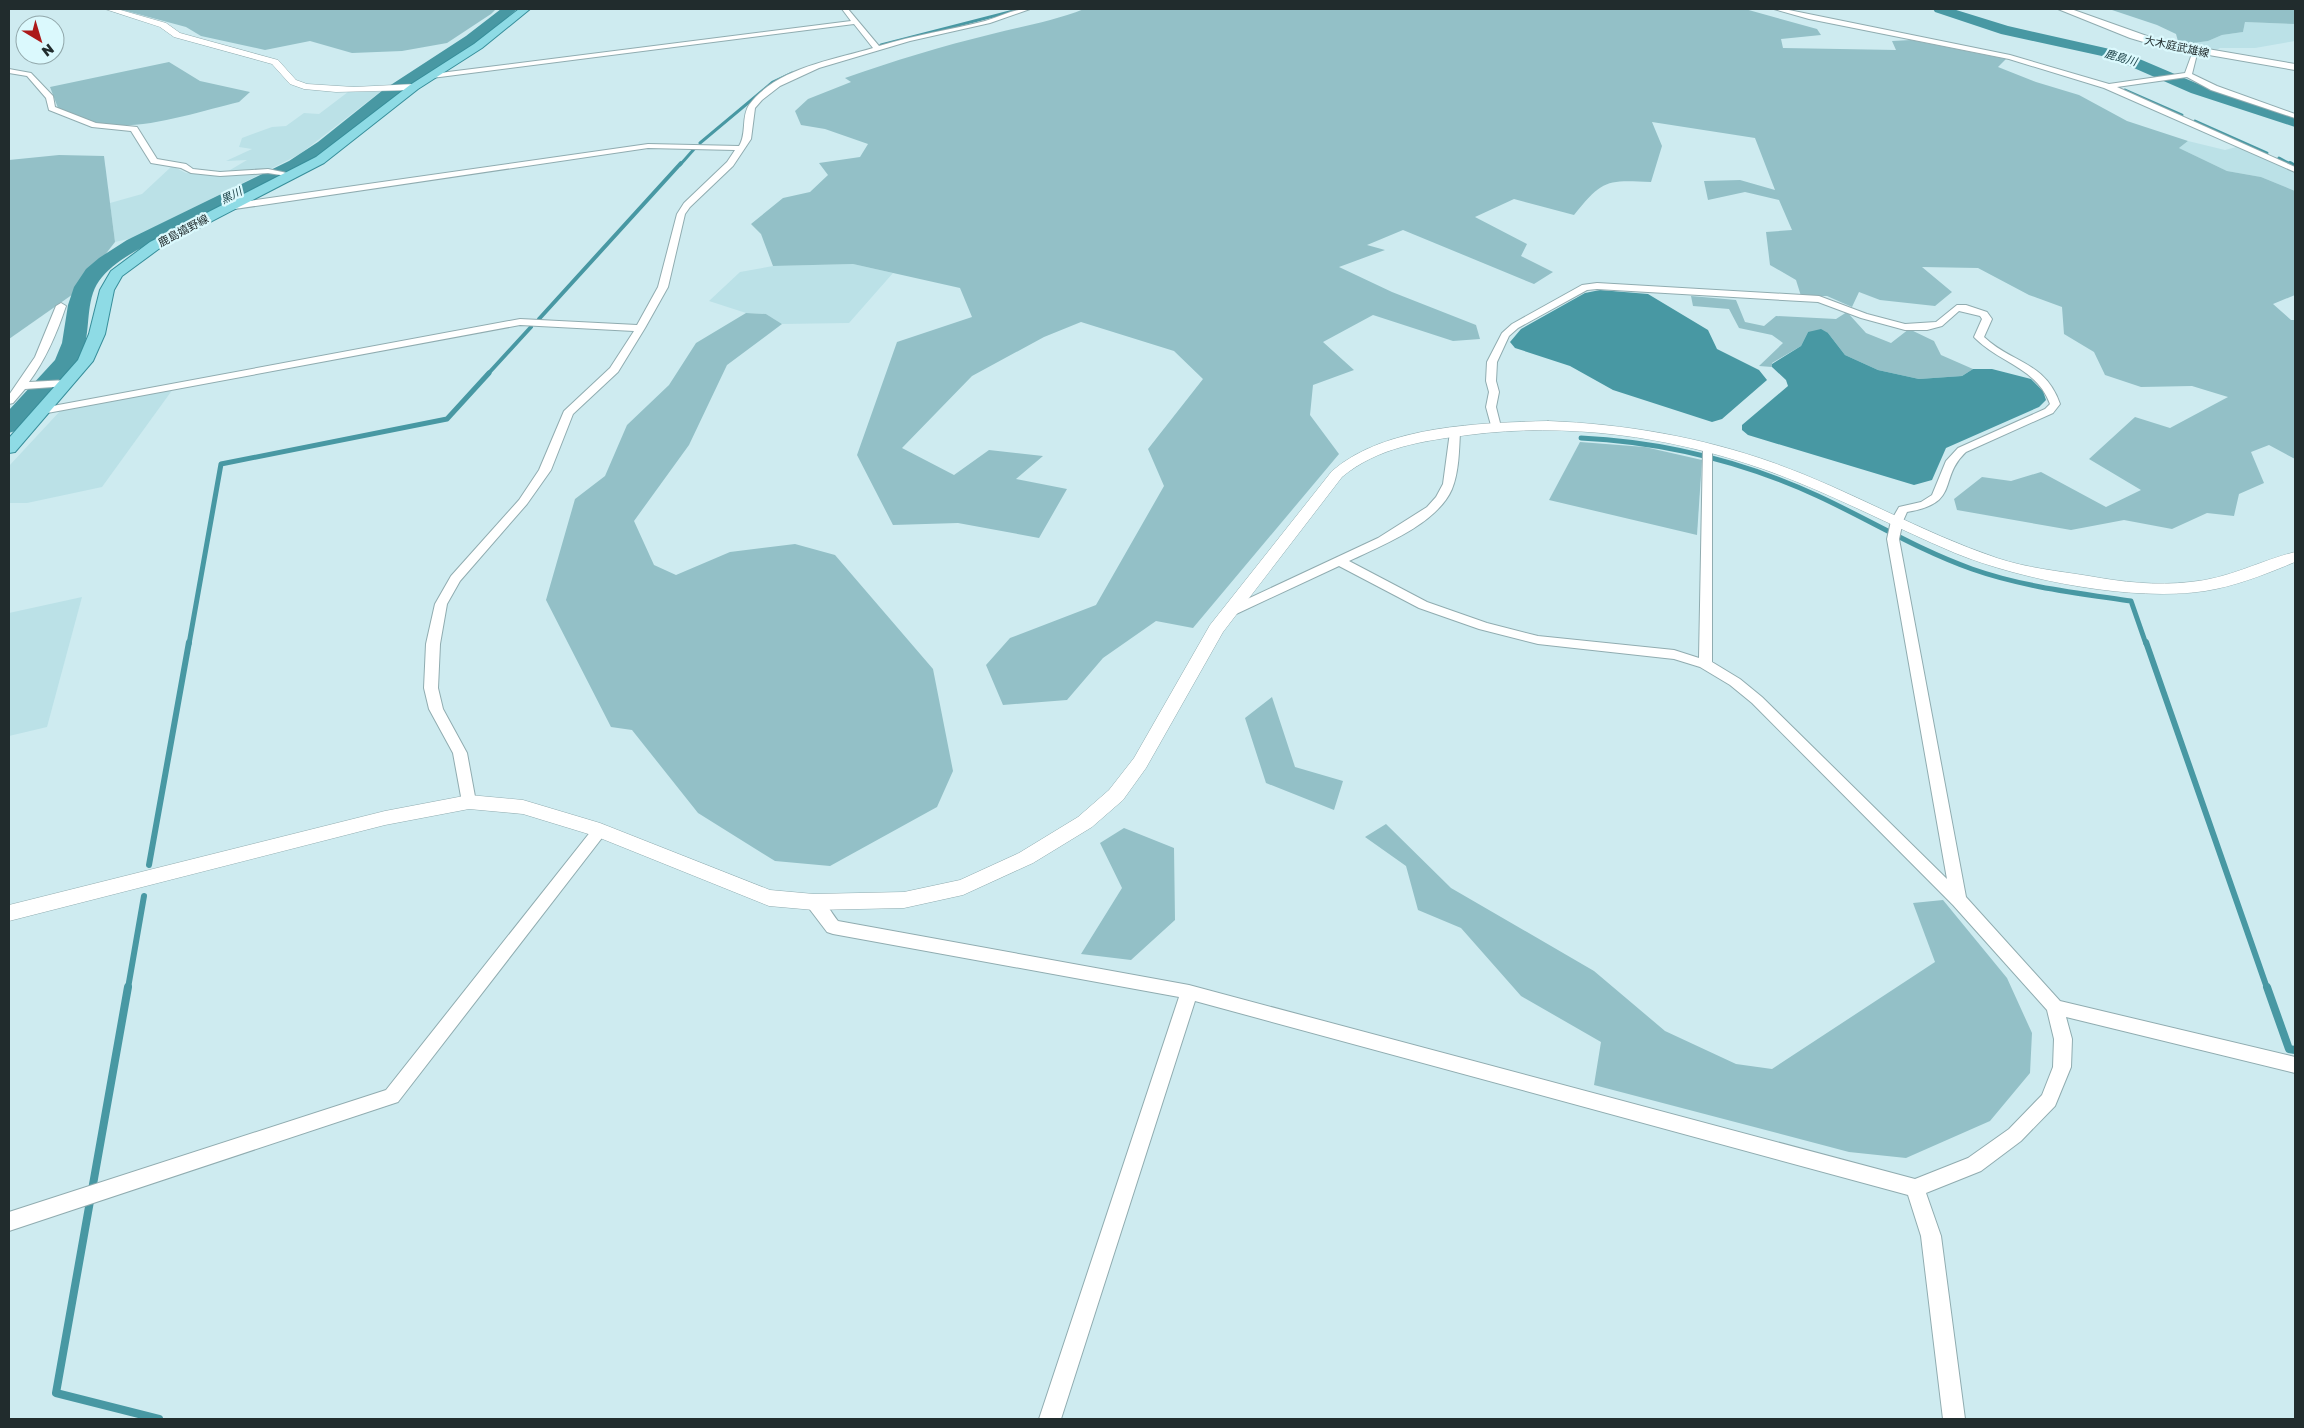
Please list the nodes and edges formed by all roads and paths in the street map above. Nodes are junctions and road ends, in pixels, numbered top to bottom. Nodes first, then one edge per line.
1 (109, 9) edge
2 (526, 9) edge
3 (845, 9) edge
4 (1027, 9) edge
5 (1777, 9) edge
6 (2063, 9) edge
7 (855, 22) junction
8 (878, 49) junction
9 (2196, 51) junction
10 (2295, 67) edge
11 (9, 72) edge
12 (2186, 75) junction
13 (432, 76) junction
14 (2107, 86) junction
15 (414, 88) junction
16 (2295, 116) edge
17 (741, 148) junction
18 (2295, 170) edge
19 (294, 175) junction
20 (228, 207) junction
21 (61, 306) dead end
22 (640, 328) junction
23 (61, 383) junction
24 (28, 385) junction
25 (9, 401) edge
26 (42, 411) junction
27 (1496, 427) junction
28 (1455, 432) junction
29 (1708, 447) junction
30 (9, 448) edge
31 (1897, 521) junction
32 (2295, 557) edge
33 (1338, 561) junction
34 (1230, 612) junction
35 (1705, 664) junction
36 (469, 802) junction
37 (600, 830) junction
38 (1959, 900) junction
39 (814, 902) junction
40 (9, 913) edge
41 (1189, 992) junction
42 (2054, 1007) junction
43 (2295, 1064) edge
44 (1915, 1188) junction
45 (9, 1222) edge
46 (1050, 1419) edge
47 (1954, 1419) edge

1 - 15 street
2 - 13 main road, 鹿島嬉野線
3 - 7 street
4 - 8 street
5 - 14 street
6 - 9 main road, 大木庭武雄線
7 - 8 street
7 - 13 street
8 - 17 street
9 - 10 main road, 大木庭武雄線
9 - 12 street
11 - 19 street
12 - 14 street
12 - 16 street
13 - 15 main road, 鹿島嬉野線
14 - 18 street
15 - 19 main road, 鹿島嬉野線
17 - 20 street
17 - 22 street
19 - 20 main road, 鹿島嬉野線
20 - 23 main road, 鹿島嬉野線
21 - 24 street
22 - 26 street
22 - 36 street
23 - 24 street
23 - 26 main road, 鹿島嬉野線
24 - 25 street
26 - 30 main road, 鹿島嬉野線
27 - 28 street
27 - 29 street
27 - 31 street
28 - 33 street
28 - 34 street
29 - 31 street
29 - 35 street
31 - 32 street
31 - 38 street
33 - 34 street
33 - 35 street
34 - 39 street
35 - 38 street
36 - 37 street
36 - 40 street
37 - 39 street
37 - 45 street
38 - 42 street
39 - 41 street
41 - 44 street
41 - 46 street
42 - 43 street
42 - 44 street
44 - 47 street

